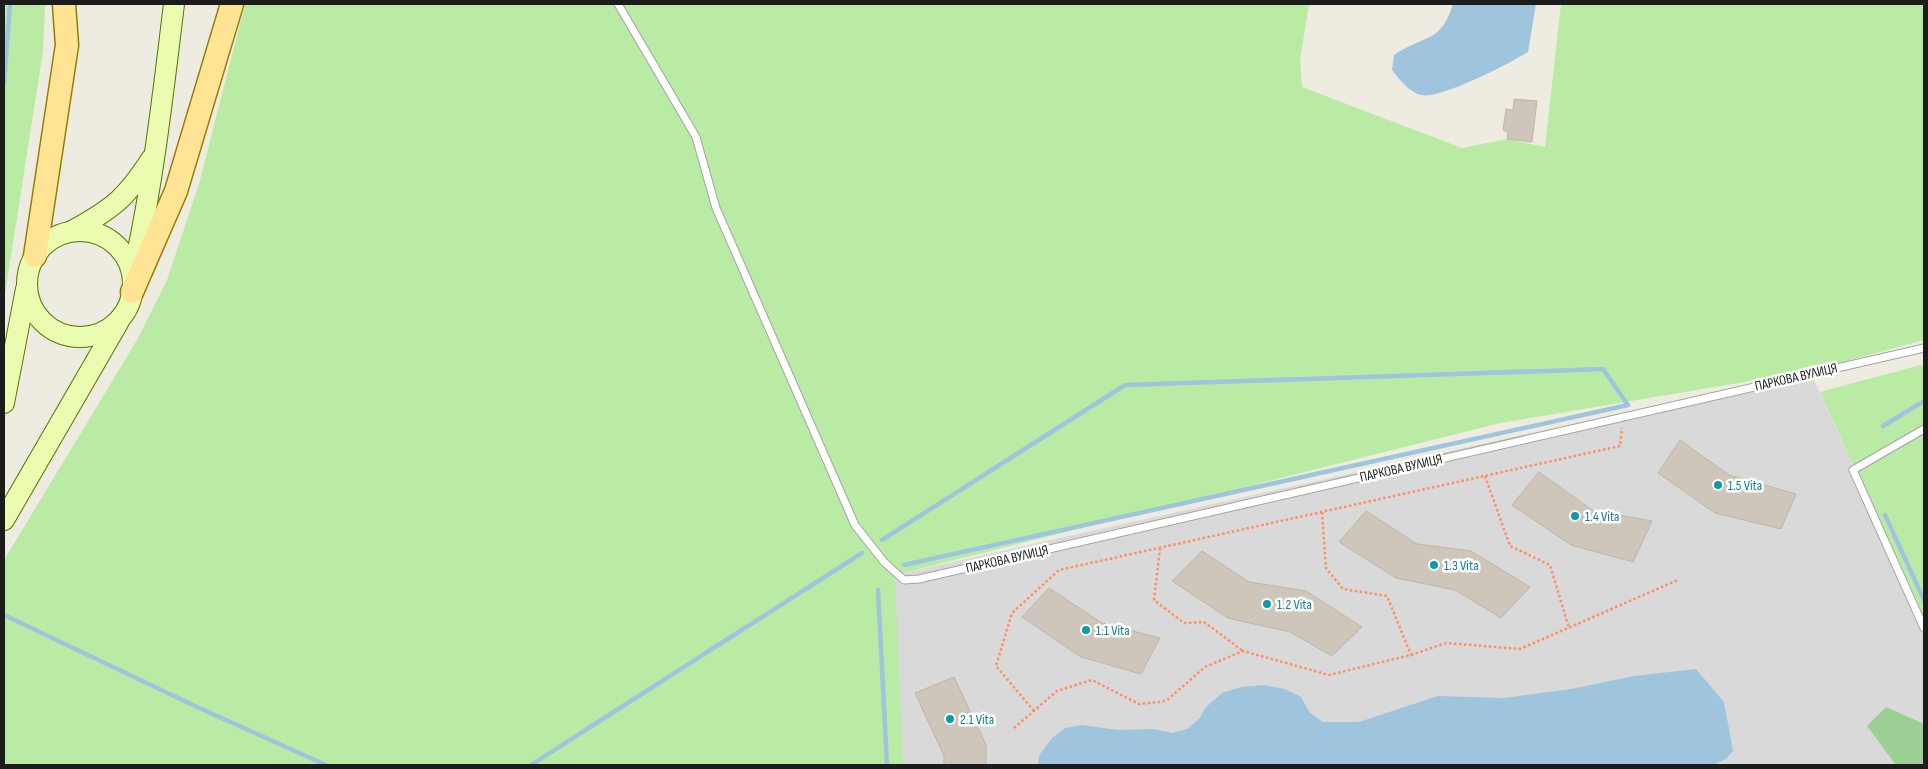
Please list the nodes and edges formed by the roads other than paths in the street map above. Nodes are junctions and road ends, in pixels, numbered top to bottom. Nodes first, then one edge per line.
1 (64, 4) edge
2 (174, 4) edge
3 (232, 4) edge
4 (618, 4) edge
5 (156, 152) junction
6 (71, 232) junction
7 (35, 256) junction
8 (27, 285) junction
9 (132, 285) junction
10 (122, 316) junction
11 (1924, 348) edge
12 (4, 404) edge
13 (1924, 429) edge
14 (4, 520) edge
15 (1924, 628) edge

1 - 7 main road
2 - 5 main road
3 - 9 main road
4 - 11 lane, ПАРКОВА ВУЛИЦЯ
5 - 6 main road
5 - 9 main road
6 - 7 main road
6 - 9 main road
7 - 8 main road
8 - 10 main road
8 - 12 main road
9 - 10 main road
10 - 14 main road
13 - 15 lane

